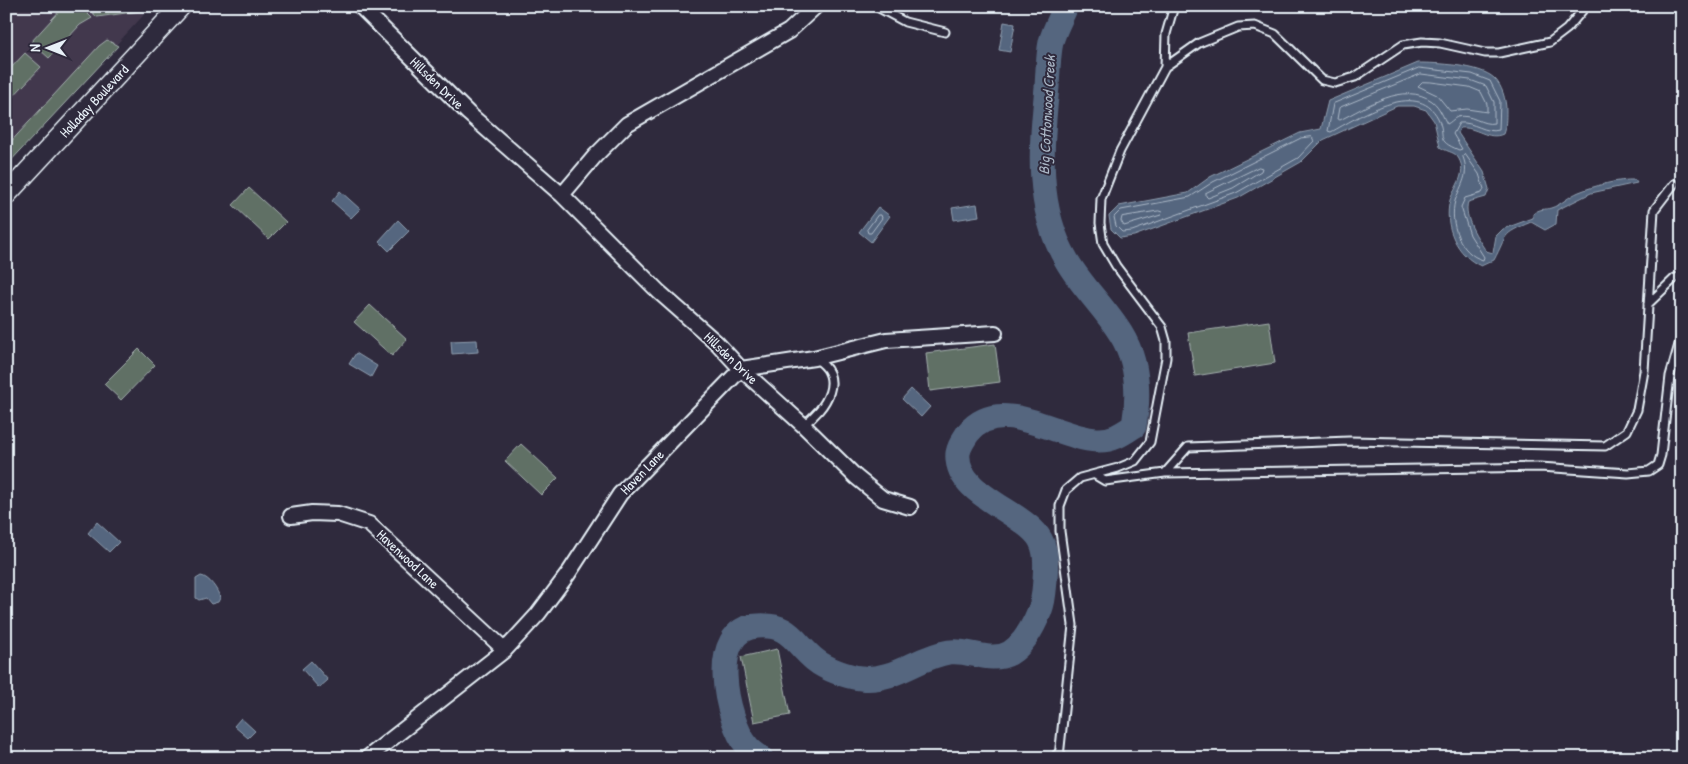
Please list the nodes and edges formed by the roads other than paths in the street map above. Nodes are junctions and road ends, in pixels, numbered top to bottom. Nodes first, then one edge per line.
1 (181, 6) edge
2 (360, 6) edge
3 (816, 6) edge
4 (875, 6) edge
5 (1174, 6) edge
6 (1586, 6) edge
7 (945, 32) dead end
8 (1165, 67) junction
9 (1674, 184) dead end
10 (6, 195) edge
11 (562, 195) junction
12 (1682, 276) edge
13 (1648, 304) junction
14 (995, 334) dead end
15 (1682, 334) edge
16 (814, 358) junction
17 (741, 369) junction
18 (803, 425) junction
19 (1165, 473) junction
20 (1095, 475) junction
21 (910, 507) dead end
22 (291, 516) dead end
23 (504, 650) junction
24 (1059, 757) edge
25 (367, 758) edge

1 - 10 main road, Holladay Boulevard
2 - 11 street, Hillsden Drive
3 - 11 street
4 - 7 lane
5 - 8 lane
6 - 8 lane
8 - 20 lane
9 - 13 lane
11 - 17 street, Hillsden Drive
12 - 13 lane
13 - 19 lane
14 - 16 street
15 - 19 lane
16 - 17 street
16 - 18 lane
17 - 18 street, Hillsden Drive
17 - 23 street, Haven Lane
18 - 21 street, Hillsden Drive
19 - 20 lane
20 - 24 lane
22 - 23 street, Havenwood Lane
23 - 25 street, Haven Lane

